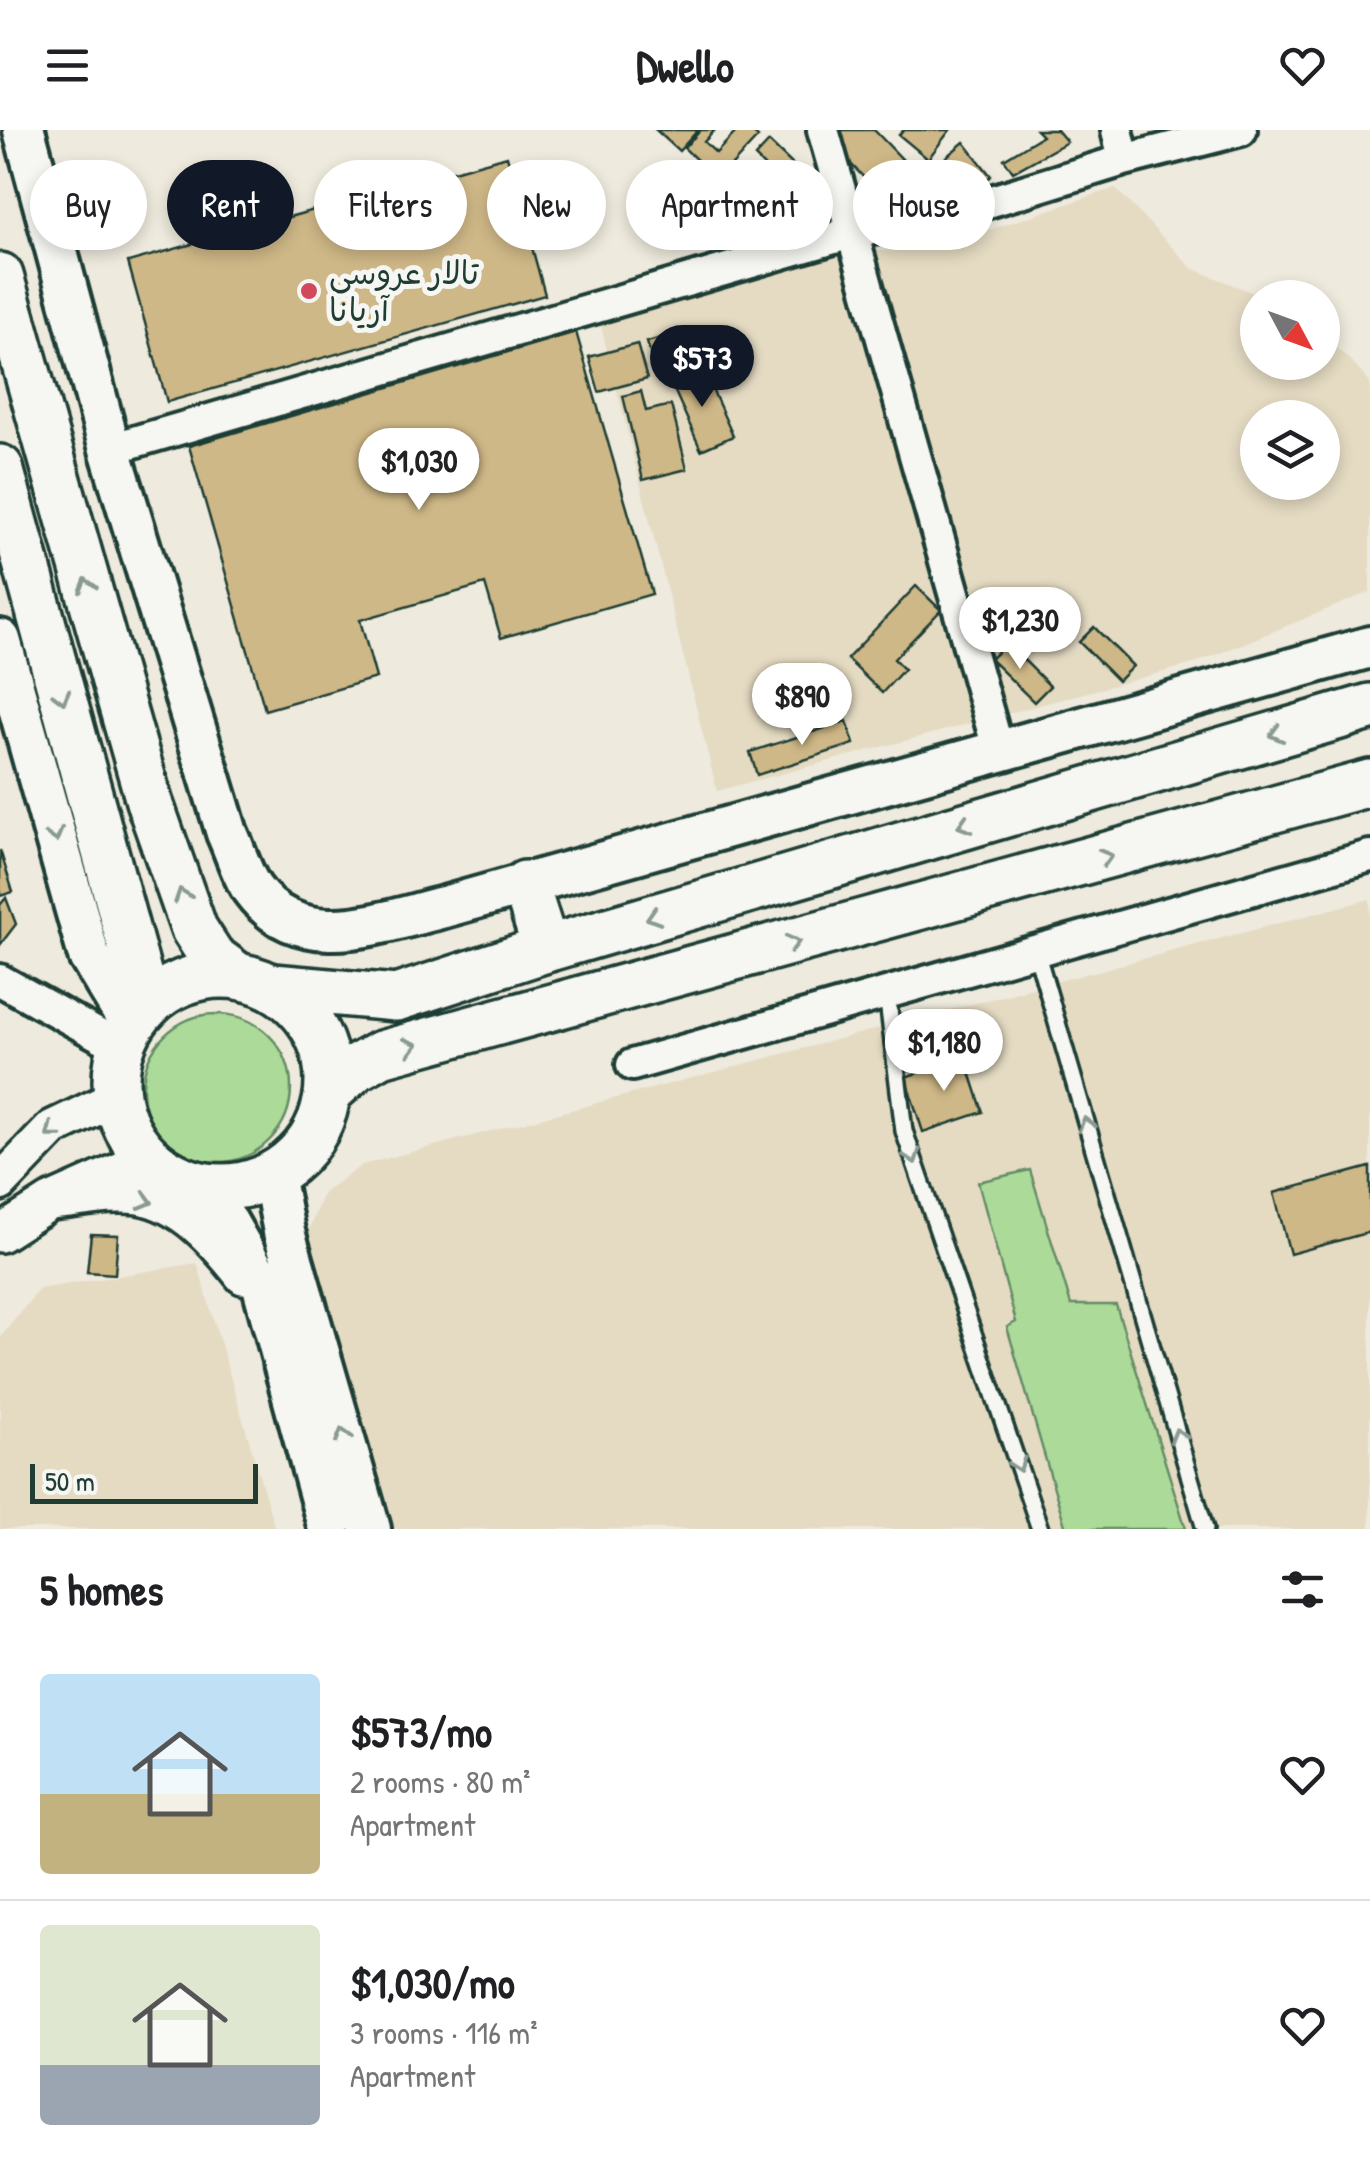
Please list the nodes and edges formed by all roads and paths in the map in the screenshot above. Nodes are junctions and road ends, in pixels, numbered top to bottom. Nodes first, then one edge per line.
1 (24, 130) edge
2 (823, 130) edge
3 (1241, 130) edge
4 (1120, 145) edge
5 (851, 232) junction
6 (0, 276) edge
7 (110, 449) junction
8 (0, 468) edge
9 (0, 640) edge
10 (1370, 647) edge
11 (1370, 707) edge
12 (999, 752) junction
13 (1370, 783) edge
14 (1370, 856) edge
15 (525, 884) junction
16 (546, 948) junction
17 (1036, 951) junction
18 (0, 980) edge
19 (254, 980) junction
20 (887, 992) junction
21 (133, 1026) junction
22 (632, 1065) dead end
23 (328, 1093) junction
24 (116, 1098) junction
25 (149, 1158) junction
26 (272, 1174) junction
27 (0, 1184) edge
28 (198, 1185) junction
29 (50, 1202) junction
30 (0, 1234) edge
31 (300, 1427) junction
32 (329, 1529) edge
33 (370, 1529) edge
34 (1040, 1529) edge
35 (1205, 1529) edge

1 - 7 main road
2 - 5 street
3 - 4 street
4 - 5 street
5 - 7 street
5 - 12 street
19 -> 6 main road
7 - 15 main road
8 -> 21 main road
9 -> 21 main road
10 - 12 main road
11 -> 16 main road
12 - 15 main road
23 -> 13 main road
14 - 17 street
15 - 16 main road
16 - 19 main road
17 - 20 street
35 -> 17 lane
18 - 21 street
19 - 21 main road
19 - 23 main road
20 - 22 street
20 -> 34 lane
21 - 24 main road
23 - 26 main road
24 - 25 main road
24 -> 27 street
25 - 28 main road
25 - 29 street
26 - 28 main road
33 -> 26 main road
28 - 31 main road
29 - 30 street
29 -> 31 street
31 - 32 main road

